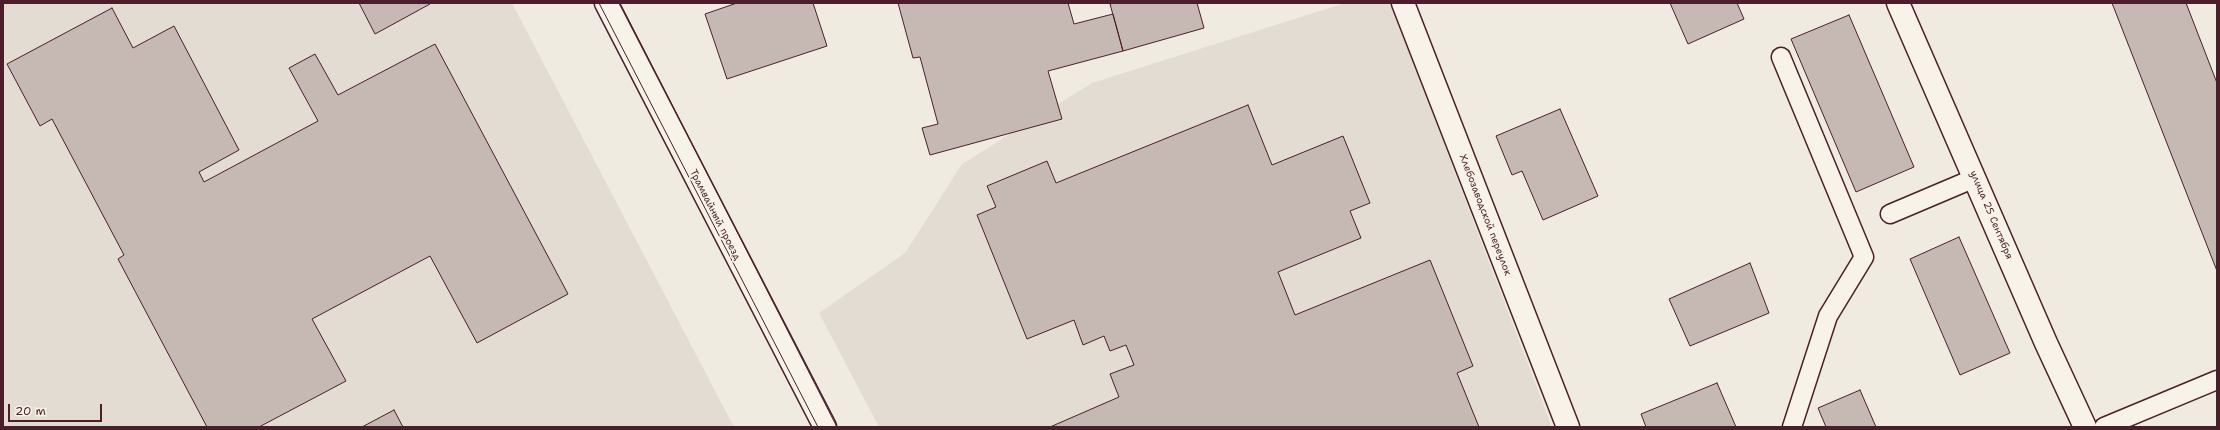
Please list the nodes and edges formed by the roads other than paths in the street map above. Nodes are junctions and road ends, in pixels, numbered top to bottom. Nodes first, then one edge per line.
1 (606, 3) edge
2 (1403, 3) edge
3 (1898, 3) edge
4 (1781, 57) dead end
5 (1975, 178) junction
6 (1890, 214) dead end
7 (2217, 380) edge
8 (825, 427) edge
9 (1568, 427) edge
10 (1792, 427) edge
11 (2085, 427) edge
12 (2104, 427) edge

1 - 8 street, Трамвайный проезд
2 - 9 street, Хлебозаводской переулок
3 - 5 street, улица 25 Сентября
4 - 10 lane
5 - 6 lane
5 - 11 street, улица 25 Сентября
7 - 12 lane

